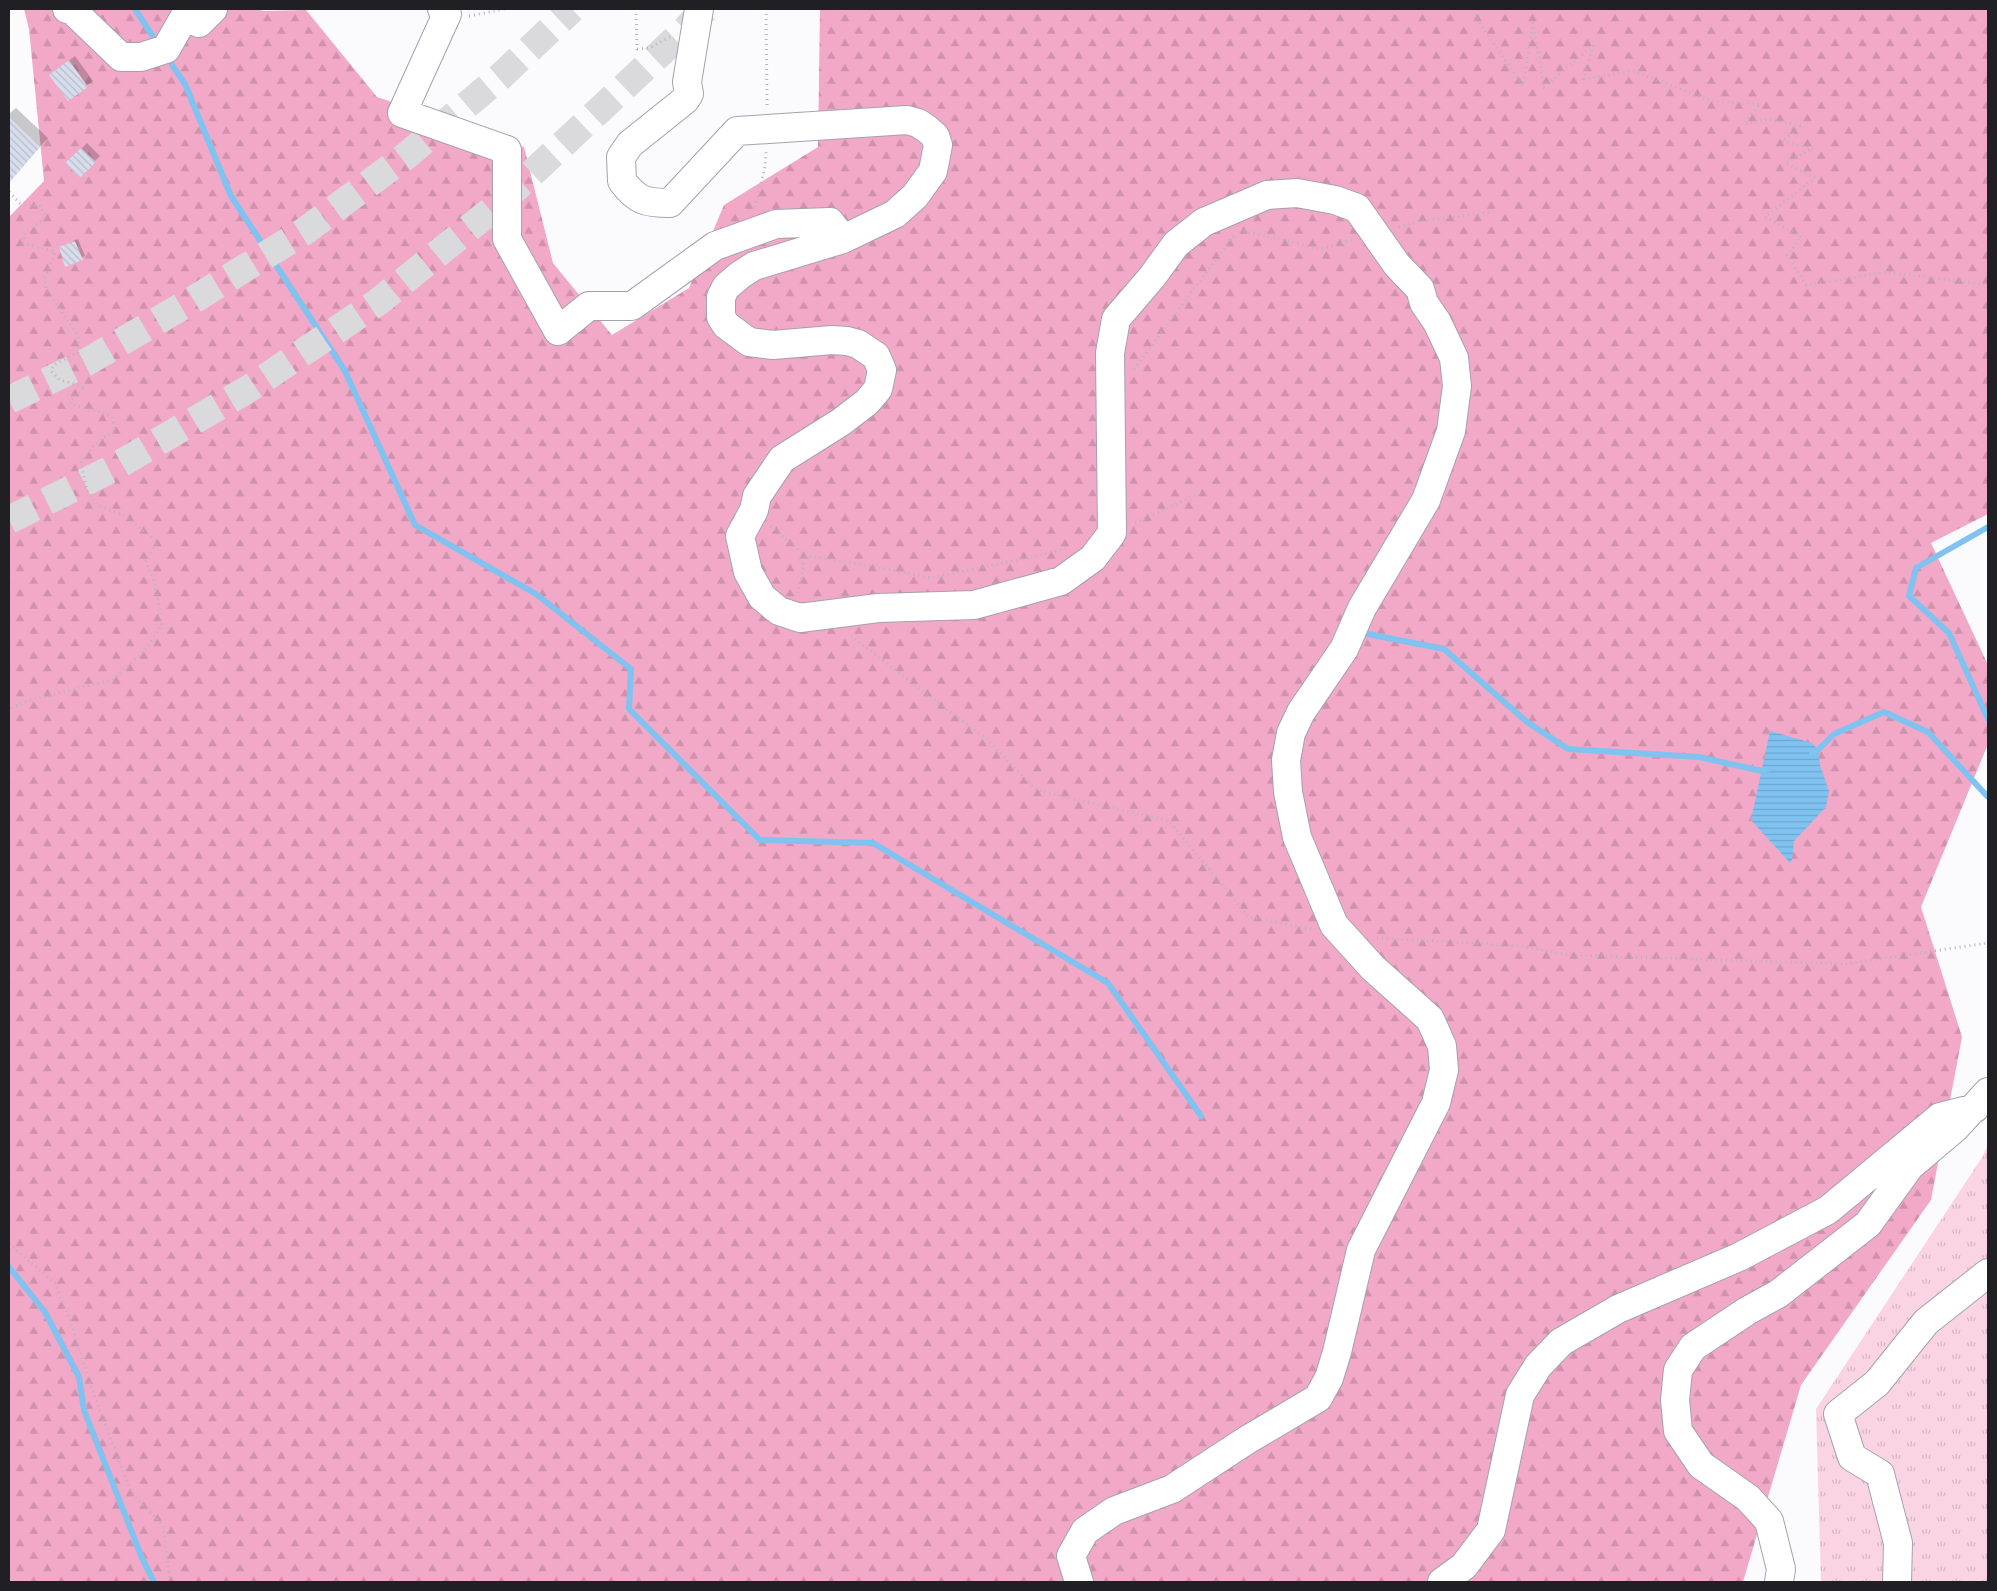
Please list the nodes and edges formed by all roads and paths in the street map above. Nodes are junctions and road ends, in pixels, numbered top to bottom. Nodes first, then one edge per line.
1 (67, 9) edge
2 (195, 9) edge
3 (505, 9) edge
4 (636, 9) edge
5 (1476, 9) edge
6 (698, 14) edge
7 (443, 15) edge
8 (9, 192) edge
9 (1490, 212) dead end
10 (1375, 233) junction
11 (843, 239) junction
12 (1988, 285) edge
13 (1111, 400) junction
14 (1196, 494) dead end
15 (754, 510) junction
16 (1112, 533) junction
17 (1070, 546) dead end
18 (804, 555) junction
19 (791, 615) junction
20 (824, 615) junction
21 (9, 709) edge
22 (1344, 936) junction
23 (1988, 943) edge
24 (1982, 1100) edge
25 (9, 1244) edge
26 (1988, 1272) edge
27 (170, 1582) edge
28 (1079, 1582) edge
29 (1442, 1582) edge
30 (1779, 1582) edge
31 (1897, 1582) edge

1 - 2 street
3 - 7 path
4 - 6 path
5 - 12 path
6 - 11 street
7 - 11 street
8 - 21 path
9 - 10 path
10 - 13 path
10 - 13 street
10 - 22 street
11 - 15 street
13 - 16 street
14 - 16 path
15 - 18 path
15 - 19 street
16 - 20 street
17 - 18 path
18 - 19 path
19 - 20 street
20 - 22 path
22 - 23 path
22 - 28 street
24 - 29 street
24 - 30 street
25 - 27 path
26 - 31 street

